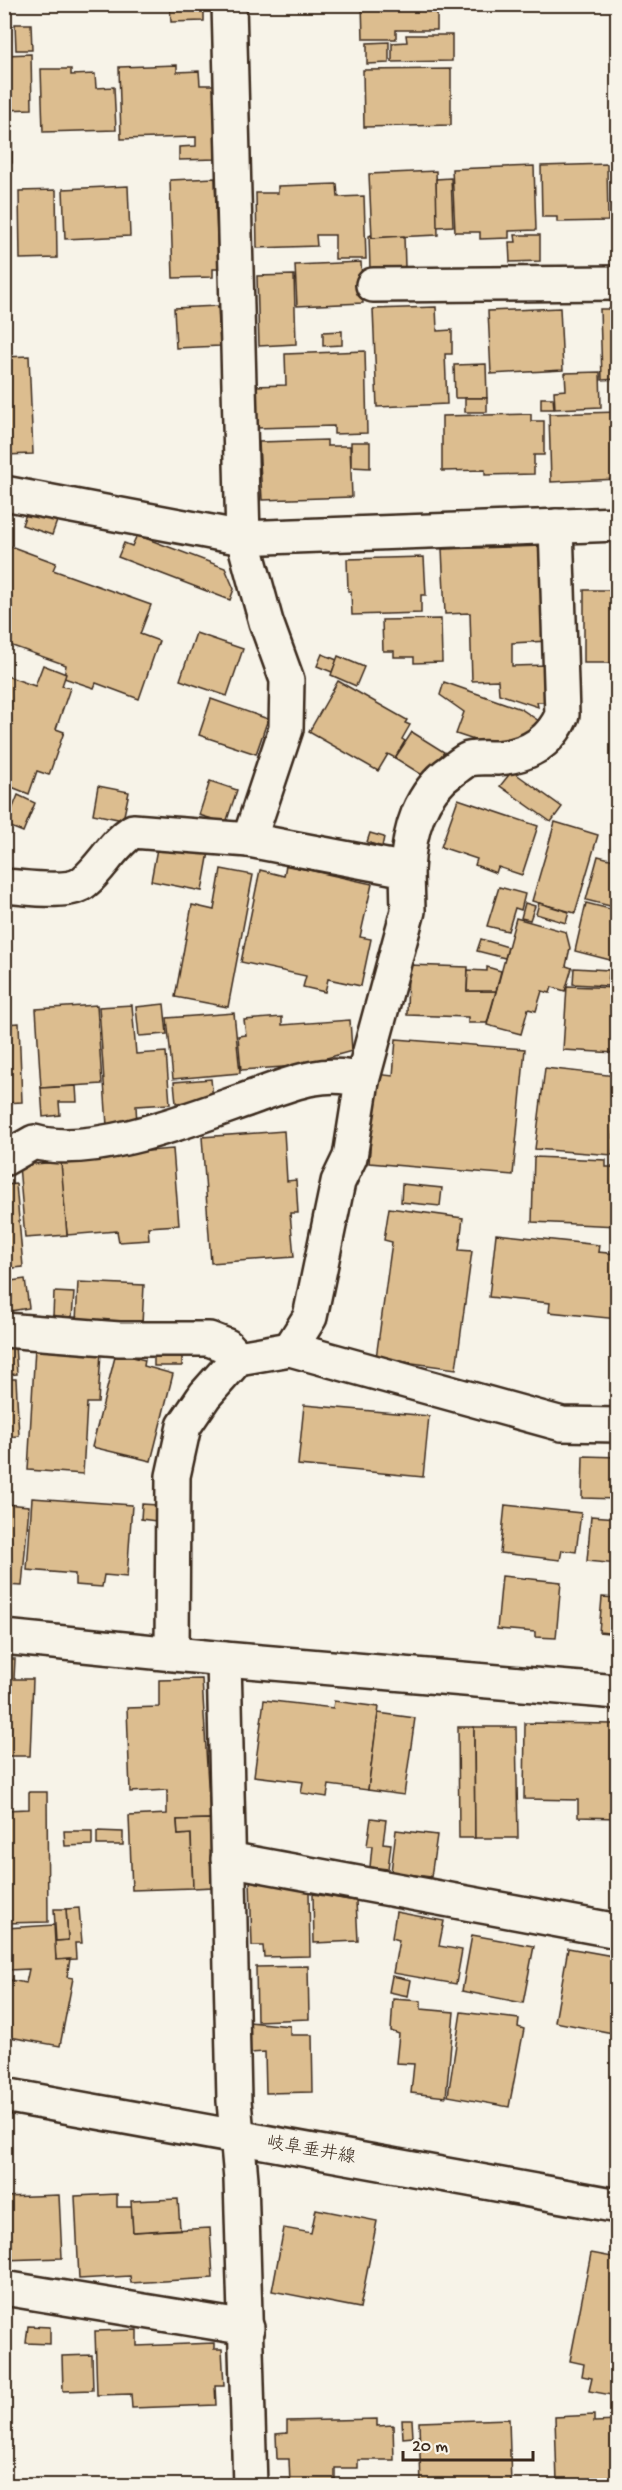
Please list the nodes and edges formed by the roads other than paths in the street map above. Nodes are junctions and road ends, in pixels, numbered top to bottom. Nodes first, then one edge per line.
1 (229, 4) edge
2 (618, 283) edge
3 (373, 285) dead end
4 (4, 493) edge
5 (618, 524) edge
6 (556, 526) junction
7 (243, 538) junction
8 (249, 840) junction
9 (406, 870) junction
10 (4, 886) edge
11 (362, 1081) junction
12 (4, 1159) edge
13 (4, 1330) edge
14 (290, 1349) junction
15 (238, 1358) junction
16 (618, 1425) edge
17 (4, 1636) edge
18 (172, 1653) junction
19 (224, 1659) junction
20 (618, 1692) edge
21 (228, 1858) junction
22 (618, 1931) edge
23 (4, 2095) edge
24 (236, 2137) junction
25 (618, 2206) edge
26 (4, 2288) edge
27 (247, 2328) junction
28 (250, 2486) edge

1 - 7 street
2 - 3 street
4 - 7 street
5 - 6 street
6 - 7 street
6 - 9 street
7 - 8 street
8 - 9 street
8 - 10 street
9 - 11 street
11 - 12 street
11 - 14 street
13 - 15 street
14 - 15 street
14 - 16 street
15 - 18 street
17 - 18 street
18 - 19 street
19 - 20 street
19 - 21 street
21 - 22 street
21 - 24 street
23 - 24 street, 岐阜垂井線
24 - 25 street, 岐阜垂井線
24 - 27 street
26 - 27 street
27 - 28 street

